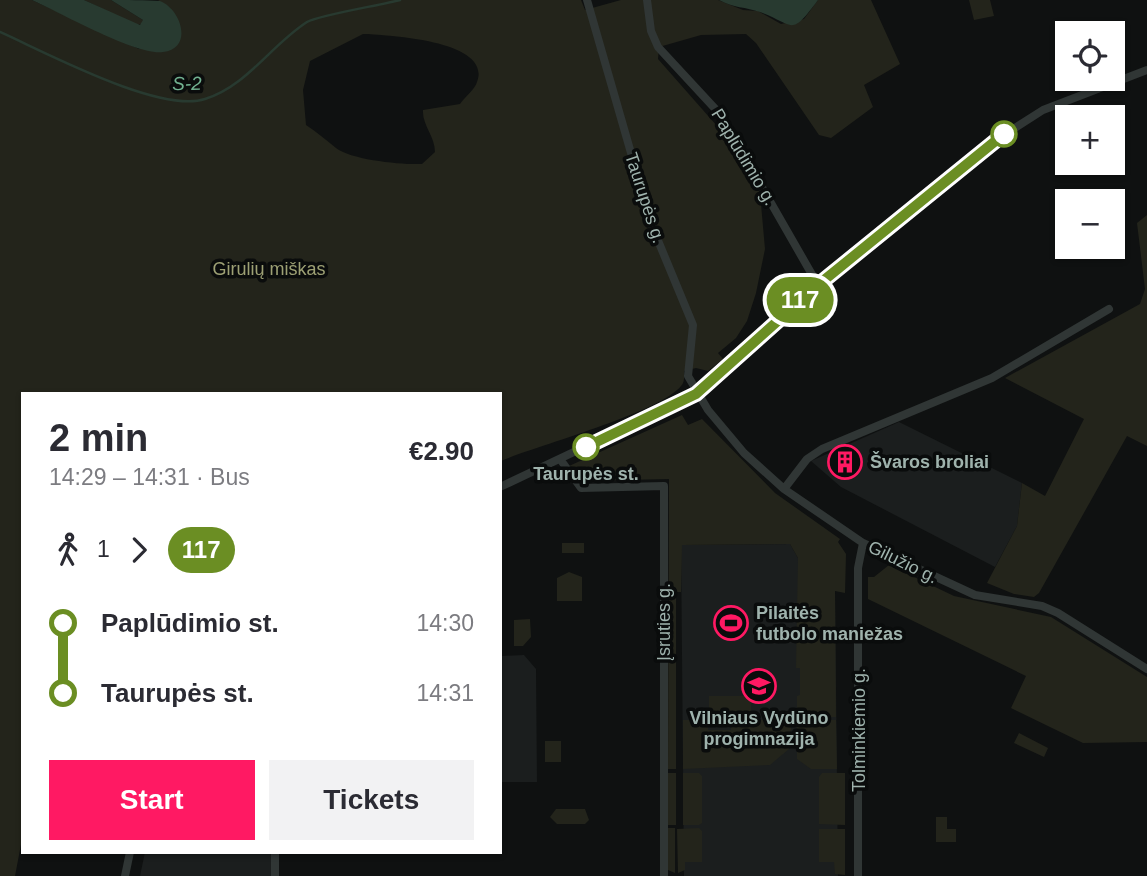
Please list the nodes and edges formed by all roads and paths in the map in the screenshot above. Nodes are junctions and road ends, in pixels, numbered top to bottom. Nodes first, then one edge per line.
1 (587, 0) edge
2 (647, 0) edge
3 (1147, 70) edge
4 (818, 285) junction
5 (1109, 309) dead end
6 (696, 394) junction
7 (560, 459) junction
8 (502, 485) edge
9 (784, 489) junction
10 (863, 542) junction
11 (1147, 669) edge
12 (130, 854) edge
13 (275, 854) edge
14 (125, 876) edge
15 (275, 876) edge
16 (664, 876) edge
17 (858, 876) edge

1 - 6 street, Taurupės g.
2 - 4 street, Paplūdimio g.
3 - 4 street
4 - 6 street
5 - 9 street
6 - 7 street
6 - 9 street, Gilužio g.
7 - 8 street
7 - 16 street, Įsruties g.
9 - 10 street, Gilužio g.
10 - 11 street, Gilužio g.
10 - 17 street, Tolminkiemio g.
12 - 14 street
13 - 15 street

